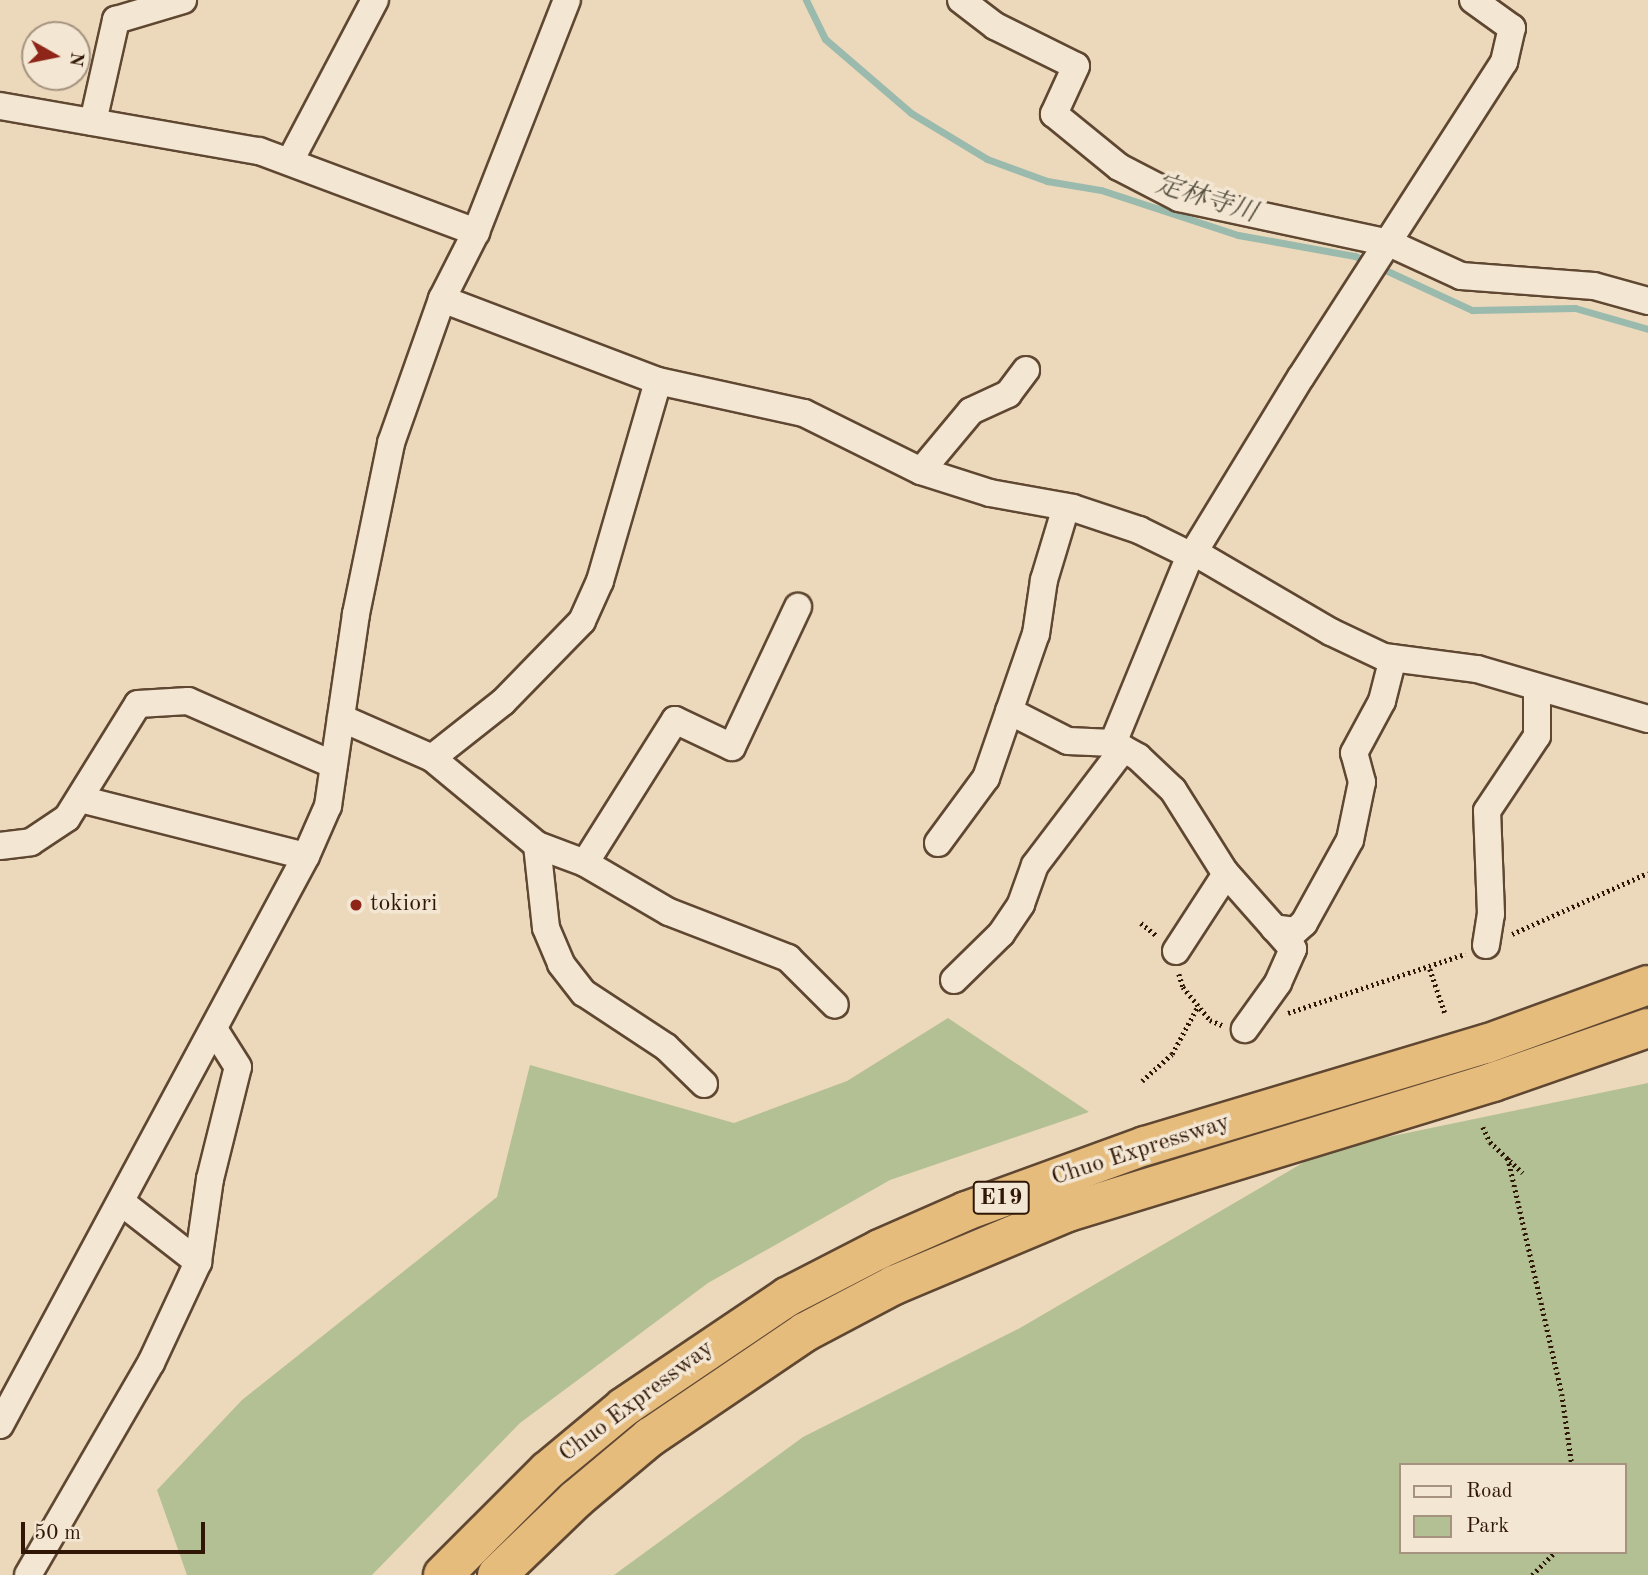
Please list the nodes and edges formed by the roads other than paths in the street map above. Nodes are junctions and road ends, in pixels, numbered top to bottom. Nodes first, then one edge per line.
1 (183, 0) edge
2 (375, 0) edge
3 (568, 0) edge
4 (961, 0) edge
5 (1474, 0) edge
6 (0, 106) edge
7 (93, 122) junction
8 (290, 161) junction
9 (476, 232) junction
10 (1389, 243) junction
11 (442, 299) junction
12 (1648, 301) edge
13 (1026, 370) dead end
14 (658, 381) junction
15 (921, 471) junction
16 (1066, 507) junction
17 (1192, 554) junction
18 (798, 607) dead end
19 (1393, 658) junction
20 (1537, 688) junction
21 (1009, 711) junction
22 (1646, 713) edge
23 (341, 718) junction
24 (1118, 746) junction
25 (432, 758) junction
26 (334, 765) junction
27 (80, 799) junction
28 (939, 843) dead end
29 (537, 845) junction
30 (0, 846) edge
31 (306, 856) junction
32 (585, 863) junction
33 (1226, 874) junction
34 (1274, 928) junction
35 (1486, 945) road end
36 (1176, 951) road end
37 (954, 980) dead end
38 (1648, 985) edge
39 (835, 1005) dead end
40 (1648, 1028) edge
41 (214, 1029) junction
42 (1245, 1029) road end
43 (704, 1084) dead end
44 (121, 1202) junction
45 (198, 1262) junction
46 (0, 1425) edge
47 (28, 1575) edge
48 (443, 1575) edge
49 (497, 1575) edge

1 - 7 street
2 - 8 street
3 - 9 street
4 - 10 street
5 - 10 street
6 - 7 street
7 - 8 street
8 - 9 street
9 - 11 street
10 - 12 street
10 - 17 street
11 - 14 street
11 - 23 street
13 - 15 street
14 - 15 street
14 - 25 street
15 - 16 street
16 - 17 street
16 - 21 street
17 - 19 street
17 - 24 street
18 - 32 street
19 - 20 street
19 - 34 street
20 - 22 street
20 - 35 street
21 - 24 street
21 - 28 street
23 - 25 street
23 - 26 street
24 - 33 street
24 - 37 street
25 - 29 street
26 - 27 street
26 - 31 street
27 - 30 street
27 - 31 street
29 - 32 street
29 - 43 street
31 - 41 street
32 - 39 street
33 - 34 street
33 - 36 street
34 - 42 street
38 - 48 highway, Chuo Expressway / E19
40 - 49 highway, Chuo Expressway / E19
41 - 44 street
41 - 45 street
44 - 45 street
44 - 46 street
45 - 47 street

